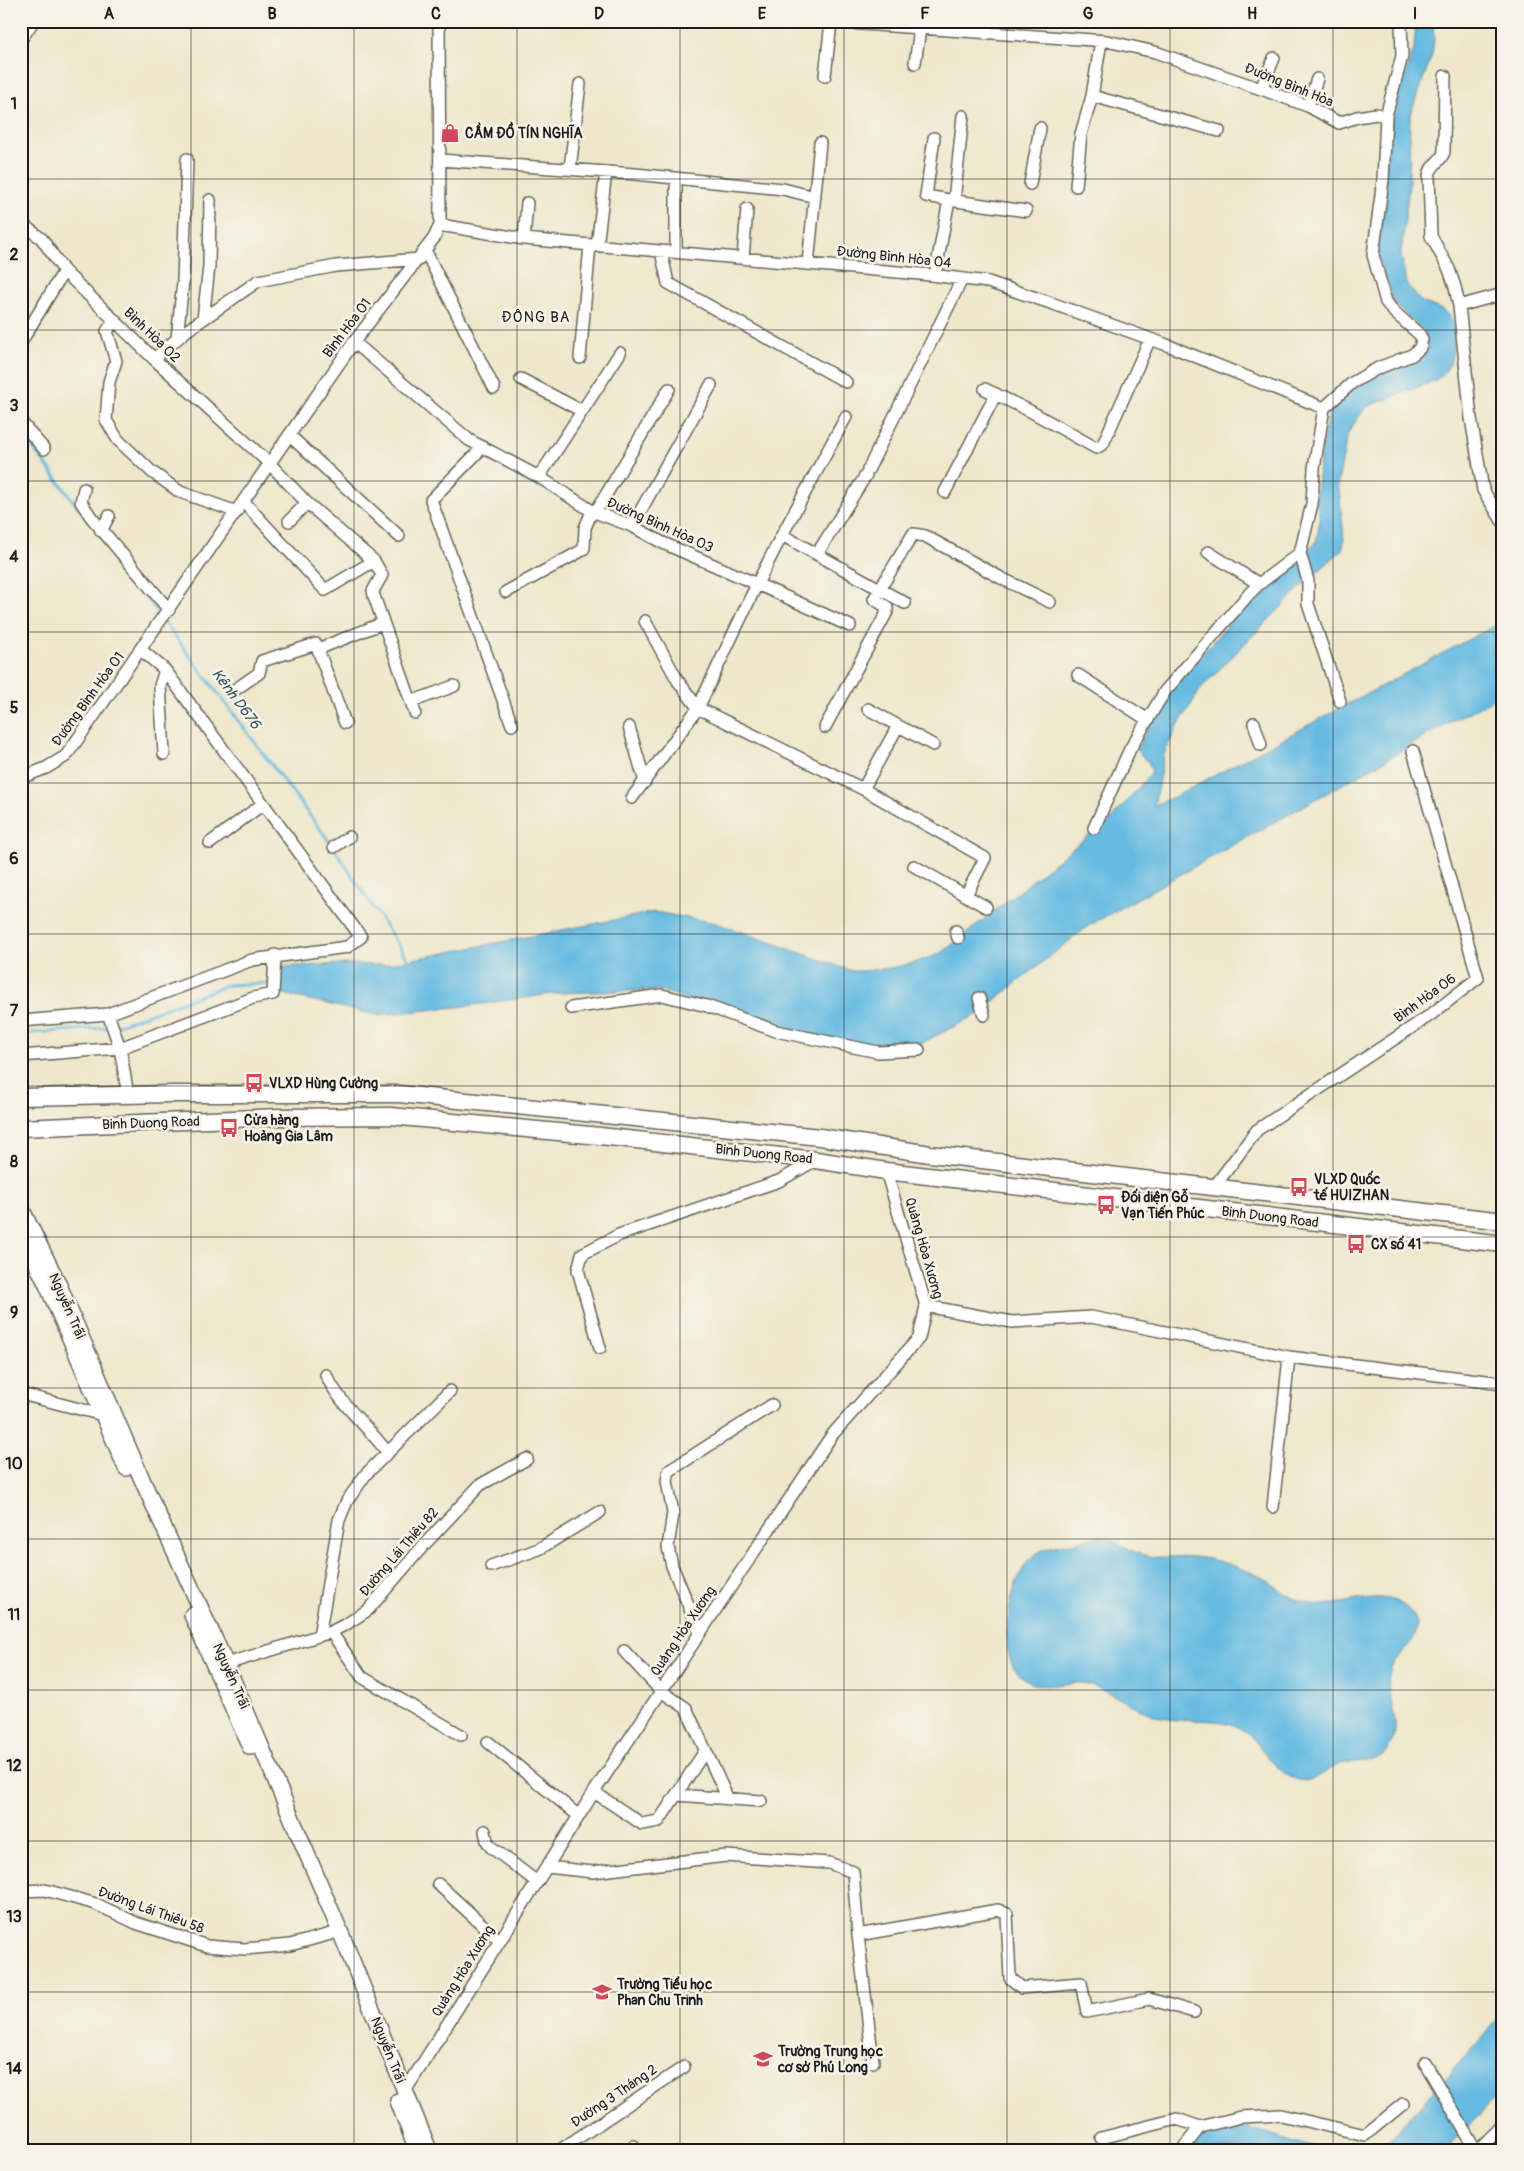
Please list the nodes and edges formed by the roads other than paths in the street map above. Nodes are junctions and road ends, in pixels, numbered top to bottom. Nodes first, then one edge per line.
1 (31, 21) edge
2 (439, 21) edge
3 (988, 21) edge
4 (1401, 21) edge
5 (825, 22) edge
6 (920, 29) junction
7 (986, 34) junction
8 (21, 36) edge
9 (1101, 41) junction
10 (1274, 58) dead end
11 (915, 63) dead end
12 (825, 76) dead end
13 (1445, 76) dead end
14 (1317, 79) dead end
15 (580, 84) dead end
16 (1261, 89) junction
17 (1092, 96) junction
18 (1308, 106) junction
19 (963, 116) dead end
20 (1386, 116) junction
21 (1040, 128) dead end
22 (1219, 131) dead end
23 (934, 138) dead end
24 (820, 143) dead end
25 (187, 159) dead end
26 (440, 160) junction
27 (570, 169) junction
28 (606, 172) junction
29 (1030, 184) dead end
30 (1076, 186) dead end
31 (676, 187) dead end
32 (814, 197) junction
33 (210, 200) dead end
34 (952, 201) junction
35 (528, 203) dead end
36 (747, 209) dead end
37 (1026, 211) dead end
38 (22, 224) edge
39 (440, 224) junction
40 (524, 239) junction
41 (594, 245) junction
42 (661, 251) junction
43 (676, 252) junction
44 (422, 254) junction
45 (743, 258) junction
46 (808, 264) junction
47 (64, 271) junction
48 (935, 275) junction
49 (962, 279) junction
50 (1503, 294) edge
51 (1459, 306) junction
52 (203, 319) junction
53 (115, 320) junction
54 (177, 338) junction
55 (1150, 339) junction
56 (21, 342) edge
57 (354, 342) junction
58 (620, 352) dead end
59 (580, 358) dead end
60 (154, 359) junction
61 (521, 379) dead end
62 (846, 382) dead end
63 (711, 385) dead end
64 (494, 388) dead end
65 (669, 389) dead end
66 (984, 389) dead end
67 (996, 394) junction
68 (1324, 408) junction
69 (582, 411) junction
70 (846, 417) dead end
71 (21, 422) edge
72 (289, 434) junction
73 (483, 447) junction
74 (44, 449) dead end
75 (269, 463) junction
76 (539, 477) junction
77 (84, 489) dead end
78 (944, 492) dead end
79 (307, 503) junction
80 (240, 507) junction
81 (594, 512) junction
82 (109, 516) dead end
83 (289, 520) dead end
84 (1503, 522) edge
85 (632, 526) junction
86 (101, 531) junction
87 (782, 535) junction
88 (399, 536) dead end
89 (1208, 552) dead end
90 (1300, 552) junction
91 (817, 554) junction
92 (374, 562) junction
93 (757, 584) junction
94 (1259, 584) junction
95 (880, 589) junction
96 (506, 592) dead end
97 (1050, 602) dead end
98 (905, 603) dead end
99 (166, 614) junction
100 (645, 621) dead end
101 (383, 622) junction
102 (850, 626) dead end
103 (144, 646) junction
104 (318, 649) junction
105 (165, 670) junction
106 (1078, 675) dead end
107 (454, 686) dead end
108 (236, 689) dead end
109 (1340, 701) dead end
110 (698, 708) junction
111 (868, 709) dead end
112 (1148, 720) junction
113 (345, 723) dead end
114 (1254, 723) dead end
115 (512, 725) dead end
116 (629, 726) dead end
117 (898, 726) junction
118 (825, 727) dead end
119 (933, 745) dead end
120 (1261, 745) dead end
121 (164, 754) dead end
122 (1414, 754) dead end
123 (21, 778) edge
124 (645, 782) junction
125 (863, 789) junction
126 (632, 798) dead end
127 (263, 804) junction
128 (1094, 828) dead end
129 (349, 837) dead end
130 (210, 843) dead end
131 (334, 847) dead end
132 (319, 858) dead end
133 (308, 865) junction
134 (914, 866) dead end
135 (966, 895) junction
136 (986, 907) dead end
137 (275, 955) junction
138 (979, 998) dead end
139 (571, 1008) dead end
140 (108, 1014) junction
141 (984, 1015) dead end
142 (21, 1021) edge
143 (120, 1048) junction
144 (919, 1050) dead end
145 (21, 1056) edge
146 (128, 1095) junction
147 (21, 1096) edge
148 (21, 1128) edge
149 (820, 1137) junction
150 (816, 1160) junction
151 (886, 1170) junction
152 (1214, 1187) junction
153 (1244, 1190) junction
154 (21, 1208) edge
155 (1243, 1213) junction
156 (1448, 1214) junction
157 (1503, 1221) edge
158 (21, 1232) edge
159 (1447, 1238) junction
160 (1503, 1244) edge
161 (926, 1306) junction
162 (600, 1348) dead end
163 (1289, 1356) junction
164 (326, 1375) dead end
165 (1503, 1383) edge
166 (450, 1392) dead end
167 (21, 1394) edge
168 (772, 1405) dead end
169 (109, 1416) junction
170 (388, 1453) junction
171 (527, 1459) dead end
172 (1273, 1507) dead end
173 (600, 1512) dead end
174 (491, 1566) dead end
175 (187, 1592) junction
176 (331, 1632) junction
177 (700, 1633) junction
178 (319, 1636) junction
179 (624, 1651) dead end
180 (226, 1664) junction
181 (661, 1691) junction
182 (461, 1735) dead end
183 (488, 1742) dead end
184 (705, 1751) junction
185 (594, 1792) junction
186 (676, 1795) junction
187 (728, 1799) junction
188 (762, 1801) dead end
189 (579, 1816) junction
190 (485, 1831) dead end
191 (547, 1867) junction
192 (309, 1870) junction
193 (537, 1882) junction
194 (438, 1884) dead end
195 (21, 1891) edge
196 (331, 1934) junction
197 (858, 1935) junction
198 (500, 1941) junction
199 (1194, 2012) dead end
200 (873, 2062) dead end
201 (1425, 2063) dead end
202 (684, 2067) dead end
203 (401, 2096) junction
204 (1403, 2104) dead end
205 (1503, 2125) edge
206 (1204, 2126) junction
207 (1101, 2138) dead end
208 (417, 2150) edge
209 (429, 2150) edge
210 (560, 2150) edge
211 (1182, 2150) edge
212 (1477, 2150) edge

1 - 8 main road
2 - 26 street, Bình Hòa 01
3 - 7 street
4 - 20 street
5 - 6 street, Đường Bình Hòa
5 - 12 street
6 - 7 street, Đường Bình Hòa
6 - 11 street
7 - 9 street, Đường Bình Hòa
9 - 16 street, Đường Bình Hòa
9 - 17 street
10 - 16 street
13 - 51 street
14 - 18 street
15 - 27 street
16 - 18 street, Đường Bình Hòa
17 - 22 street
17 - 30 street
18 - 20 street, Đường Bình Hòa
19 - 34 street
20 - 68 street
21 - 29 street
23 - 34 street
24 - 32 street
25 - 54 street
26 - 27 street
26 - 39 street, Bình Hòa 01
27 - 28 street
28 - 32 street
28 - 41 street
31 - 43 street
32 - 46 street
33 - 52 street
34 - 37 street
34 - 48 street
35 - 40 street
36 - 45 street
38 - 47 street, Bình Hòa 02
39 - 40 street, Đường Bình Hòa 04
39 - 44 street, Bình Hòa 01
40 - 41 street, Đường Bình Hòa 04
41 - 42 street, Đường Bình Hòa 04
41 - 59 street
42 - 43 street, Đường Bình Hòa 04
42 - 62 street
43 - 45 street, Đường Bình Hòa 04
44 - 52 street
44 - 57 street, Bình Hòa 01
44 - 64 street
45 - 46 street, Đường Bình Hòa 04
46 - 48 street, Đường Bình Hòa 04
47 - 53 street, Bình Hòa 02
47 - 56 street
48 - 49 street, Đường Bình Hòa 04
49 - 55 street, Đường Bình Hòa 04
49 - 91 street
50 - 51 street
51 - 84 street
52 - 54 street
53 - 60 street, Bình Hòa 02
53 - 80 street
54 - 60 street
55 - 67 street
55 - 68 street, Đường Bình Hòa 04
57 - 72 street, Bình Hòa 01
57 - 73 street, Đường Bình Hòa 03
58 - 69 street
60 - 75 street, Bình Hòa 02
61 - 69 street
63 - 85 street
65 - 81 street
66 - 67 street
67 - 78 street
68 - 90 street
69 - 76 street
70 - 87 street
71 - 74 street
72 - 75 street, Bình Hòa 01
72 - 88 street
73 - 76 street, Đường Bình Hòa 03
73 - 115 street
75 - 79 street, Bình Hòa 02
75 - 80 street, Bình Hòa 01
76 - 81 street, Đường Bình Hòa 03
77 - 86 street
79 - 83 street
79 - 92 street, Bình Hòa 02
80 - 92 street
80 - 99 street, Bình Hòa 01
81 - 85 street, Đường Bình Hòa 03
81 - 96 street
82 - 86 street
85 - 93 street, Đường Bình Hòa 03
86 - 99 street
87 - 91 street
87 - 93 street
89 - 94 street
90 - 94 street
90 - 109 street
91 - 95 street
92 - 101 street
93 - 102 street, Đường Bình Hòa 03
93 - 110 street
94 - 112 street
95 - 97 street
95 - 98 street
95 - 118 street
99 - 103 street, Đường Bình Hòa 01
100 - 110 street
101 - 104 street
101 - 107 street
103 - 105 street
103 - 123 street, Đường Bình Hòa 01
104 - 108 street
104 - 113 street
105 - 121 street
105 - 127 street
106 - 112 street
110 - 124 street
110 - 125 street
111 - 117 street
112 - 128 street
114 - 120 street
116 - 124 street
117 - 119 street
117 - 125 street
122 - 152 street, Bình Hòa 06
124 - 126 street
125 - 135 street
127 - 130 street
127 - 133 street
129 - 131 street
132 - 133 street
133 - 137 street
134 - 135 street
135 - 136 street
137 - 140 street
137 - 143 street
138 - 141 street
139 - 144 street
140 - 142 street
140 - 143 street
143 - 145 street
143 - 146 street
146 - 147 highway, Binh Duong Road
146 - 149 highway, Binh Duong Road
148 - 150 highway, Binh Duong Road
149 - 150 highway
149 - 152 highway, Binh Duong Road
150 - 151 highway, Binh Duong Road
150 - 162 street
151 - 155 highway, Binh Duong Road
151 - 161 street, Quảng Hòa Xương
152 - 153 highway, Binh Duong Road
153 - 155 highway
153 - 156 highway, Binh Duong Road
154 - 169 main road, Nguyễn Trãi
155 - 159 highway, Binh Duong Road
156 - 157 highway, Binh Duong Road
156 - 159 highway
158 - 169 main road, Nguyễn Trãi
159 - 160 highway, Binh Duong Road
161 - 163 street
161 - 177 street, Quảng Hòa Xương
163 - 165 street
163 - 172 street
164 - 170 street
166 - 170 street
167 - 169 street
168 - 177 street
169 - 175 main road, Nguyễn Trãi
170 - 178 street
171 - 176 street, Đường Lái Thiêu 82
173 - 174 street
175 - 180 main road, Nguyễn Trãi
175 - 192 main road, Nguyễn Trãi
176 - 178 street, Đường Lái Thiêu 82
176 - 182 street
177 - 181 street, Quảng Hòa Xương
178 - 180 street, Đường Lái Thiêu 82
179 - 181 street
180 - 192 main road, Nguyễn Trãi
181 - 184 street
181 - 185 street, Quảng Hòa Xương
183 - 189 street
184 - 186 street
184 - 187 street
185 - 186 street
185 - 189 street, Quảng Hòa Xương
186 - 187 street
187 - 188 street
189 - 191 street, Quảng Hòa Xương
190 - 193 street
191 - 193 street, Quảng Hòa Xương
191 - 197 street
192 - 196 main road, Nguyễn Trãi
192 - 203 main road, Nguyễn Trãi
193 - 198 street, Quảng Hòa Xương
194 - 198 street
195 - 196 street, Đường Lái Thiêu 58
196 - 203 main road, Nguyễn Trãi
197 - 199 street
197 - 200 street
198 - 203 street, Quảng Hòa Xương
201 - 212 street
202 - 210 street, Đường 3 Tháng 2
203 - 208 main road, Nguyễn Trãi
203 - 209 main road, Nguyễn Trãi
204 - 206 street
205 - 212 street
206 - 207 street
206 - 211 street

